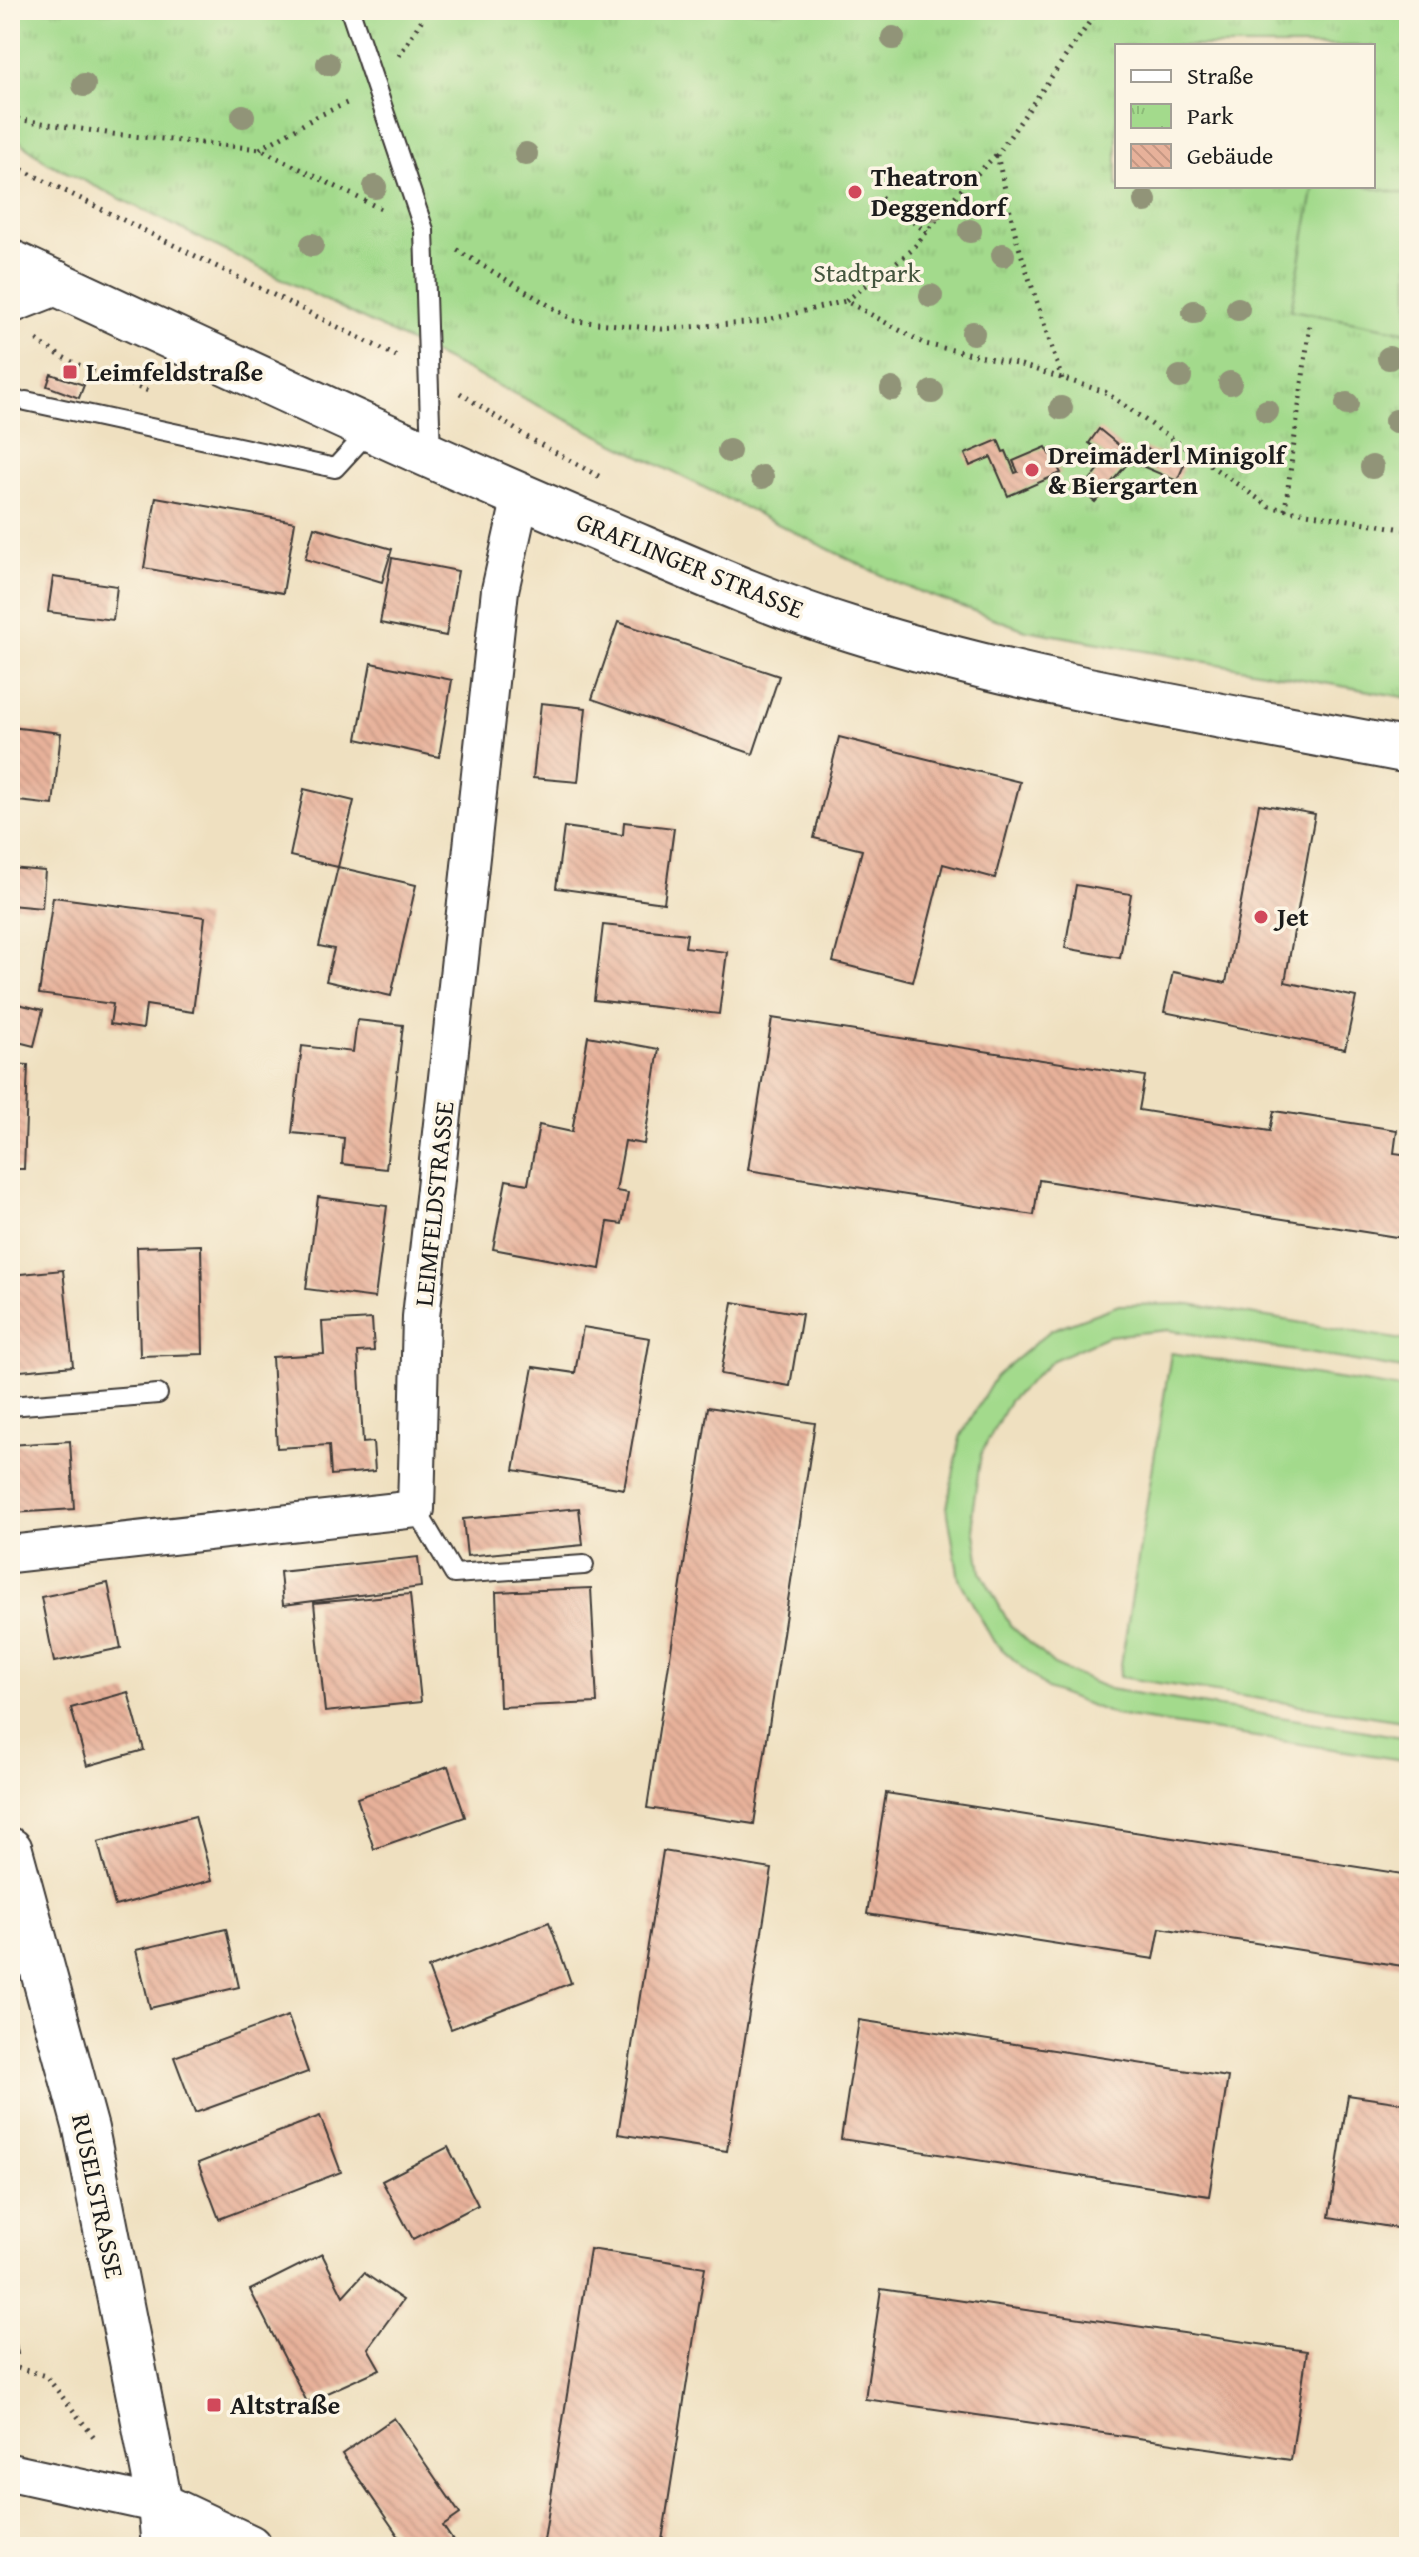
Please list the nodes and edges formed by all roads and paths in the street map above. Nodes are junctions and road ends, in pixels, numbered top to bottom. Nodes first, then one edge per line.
1 (350, 10) edge
2 (1098, 10) edge
3 (10, 118) edge
4 (997, 155) junction
5 (10, 160) edge
6 (881, 198) dead end
7 (424, 230) junction
8 (927, 232) junction
9 (10, 262) edge
10 (56, 283) junction
11 (10, 301) edge
12 (846, 301) junction
13 (1310, 324) dead end
14 (428, 372) junction
15 (1062, 379) junction
16 (26, 401) dead end
17 (372, 428) junction
18 (431, 455) junction
19 (606, 480) dead end
20 (521, 496) junction
21 (1285, 510) junction
22 (1409, 530) edge
23 (1409, 751) edge
24 (158, 1394) dead end
25 (10, 1406) edge
26 (416, 1509) junction
27 (10, 1554) edge
28 (584, 1565) dead end
29 (10, 1850) edge
30 (10, 2366) edge
31 (94, 2437) dead end
32 (10, 2472) edge
33 (160, 2505) junction
34 (164, 2547) edge
35 (249, 2547) edge

1 - 7 lane
2 - 4 path
3 - 7 path
4 - 8 path
4 - 15 path
5 - 14 path
6 - 8 path
7 - 12 path
7 - 14 lane
8 - 12 path
9 - 10 street, GRAFLINGER STRASSE
10 - 11 street
10 - 17 street, GRAFLINGER STRASSE
12 - 15 path
13 - 21 path
14 - 18 lane
14 - 19 path
15 - 21 path
16 - 17 lane
17 - 18 street, GRAFLINGER STRASSE
18 - 20 street, GRAFLINGER STRASSE
20 - 23 street, GRAFLINGER STRASSE
20 - 26 street, LEIMFELDSTRASSE
21 - 22 path
24 - 25 lane
26 - 27 street
26 - 28 lane
29 - 33 street, RUSELSTRASSE
30 - 31 path
32 - 33 street
33 - 34 street, RUSELSTRASSE
33 - 35 street

